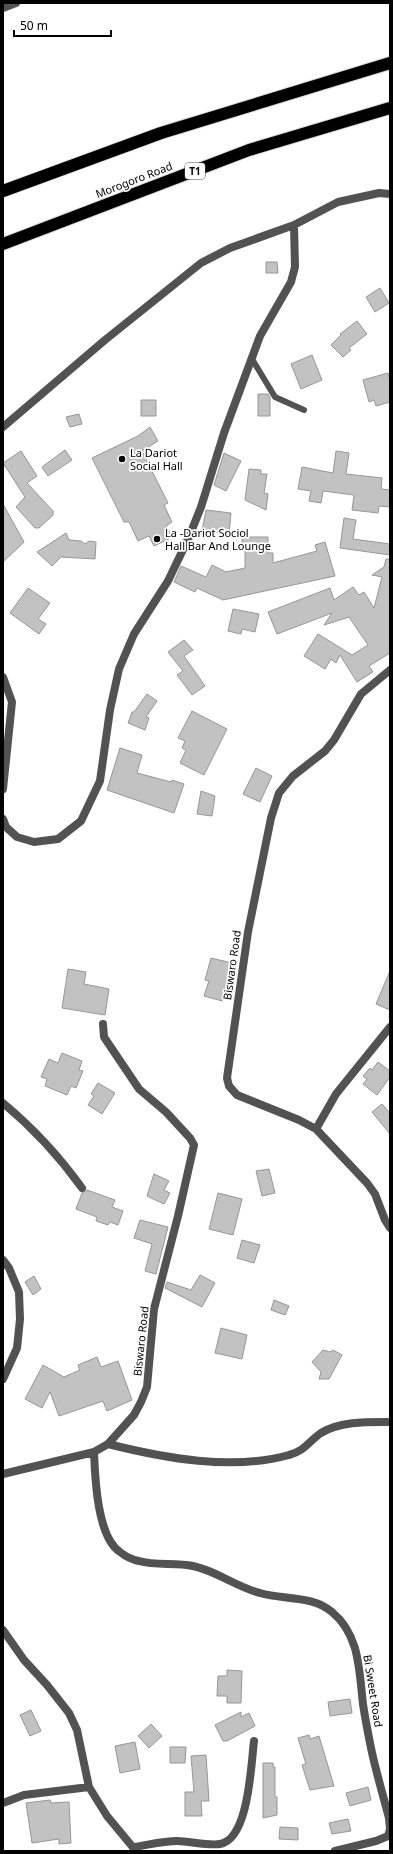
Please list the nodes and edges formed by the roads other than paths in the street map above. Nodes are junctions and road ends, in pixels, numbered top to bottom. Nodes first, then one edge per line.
1 (16, 3) edge
2 (3, 8) edge
3 (390, 63) edge
4 (390, 108) edge
5 (3, 191) edge
6 (390, 194) edge
7 (294, 224) junction
8 (3, 244) edge
9 (252, 359) junction
10 (304, 410) dead end
11 (3, 427) edge
12 (390, 670) edge
13 (3, 677) edge
14 (3, 789) edge
15 (3, 819) edge
16 (103, 1024) dead end
17 (390, 1027) edge
18 (3, 1103) edge
19 (316, 1129) junction
20 (82, 1188) dead end
21 (390, 1228) edge
22 (3, 1260) edge
23 (3, 1379) edge
24 (390, 1422) edge
25 (108, 1444) junction
26 (94, 1452) junction
27 (3, 1474) edge
28 (3, 1630) edge
29 (254, 1741) dead end
30 (89, 1787) junction
31 (3, 1802) edge
32 (390, 1829) edge
33 (135, 1849) edge
34 (335, 1851) edge

1 - 2 street
3 - 5 highway
4 - 8 highway, Morogoro Road / T1
6 - 7 street
7 - 9 street
7 - 11 street
9 - 10 lane
9 - 15 street
12 - 19 street, Biswaro Road
13 - 14 street
16 - 25 street, Biswaro Road
17 - 19 street
18 - 20 street
19 - 21 street, Biswaro Road
22 - 23 street
24 - 25 street
25 - 26 street, Biswaro Road
26 - 27 street, Biswaro Road
26 - 32 street, Bi Sweet Road
28 - 30 street
29 - 33 street
30 - 31 street
30 - 33 street
32 - 34 street, Bi Sweet Road

